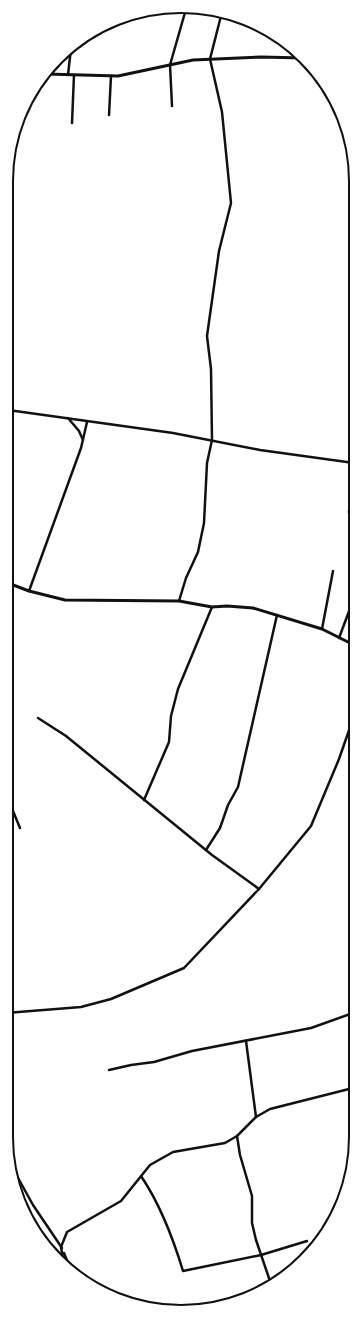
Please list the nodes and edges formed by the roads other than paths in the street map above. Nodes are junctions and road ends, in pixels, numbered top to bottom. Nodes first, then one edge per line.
1 (185, 13) edge
2 (220, 18) edge
3 (70, 55) edge
4 (295, 58) edge
5 (210, 59) junction
6 (170, 65) junction
7 (52, 74) edge
8 (68, 75) junction
9 (74, 75) junction
10 (111, 76) junction
11 (172, 106) dead end
12 (109, 115) dead end
13 (72, 123) dead end
14 (13, 411) edge
15 (68, 418) junction
16 (87, 422) junction
17 (212, 440) junction
18 (83, 441) junction
19 (349, 463) edge
20 (333, 571) dead end
21 (13, 585) edge
22 (29, 591) junction
23 (179, 601) junction
24 (212, 607) junction
25 (349, 611) edge
26 (277, 615) junction
27 (322, 629) junction
28 (339, 638) junction
29 (349, 643) edge
30 (38, 718) dead end
31 (349, 730) edge
32 (144, 800) junction
33 (13, 811) edge
34 (20, 828) dead end
35 (206, 850) junction
36 (259, 889) junction
37 (13, 1013) edge
38 (349, 1014) edge
39 (246, 1041) junction
40 (109, 1070) dead end
41 (349, 1089) edge
42 (256, 1116) junction
43 (237, 1136) junction
44 (141, 1176) junction
45 (19, 1179) edge
46 (307, 1241) dead end
47 (61, 1247) junction
48 (261, 1255) junction
49 (63, 1257) edge
50 (67, 1260) edge
51 (269, 1280) edge

1 - 6 street
2 - 5 street
3 - 8 street
4 - 5 street
5 - 6 street
5 - 17 street
6 - 10 street
6 - 11 street
7 - 8 street
8 - 9 street
9 - 10 street
9 - 13 street
10 - 12 street
14 - 15 street
15 - 16 street
15 - 18 street
16 - 17 street
16 - 18 street
17 - 19 street
17 - 23 street
18 - 22 street
20 - 27 street
21 - 22 street
22 - 23 street
23 - 24 street
24 - 26 street
24 - 32 street
25 - 28 street
26 - 27 street
26 - 35 street
27 - 28 street
28 - 29 street
30 - 32 street
31 - 36 street
32 - 35 street
33 - 34 street
35 - 36 street
36 - 37 street
38 - 39 street
39 - 40 street
39 - 42 street
41 - 42 street
42 - 43 street
43 - 44 street
43 - 48 street
44 - 47 street
44 - 48 street
45 - 47 street
46 - 48 street
47 - 49 street
47 - 50 street
48 - 51 street

